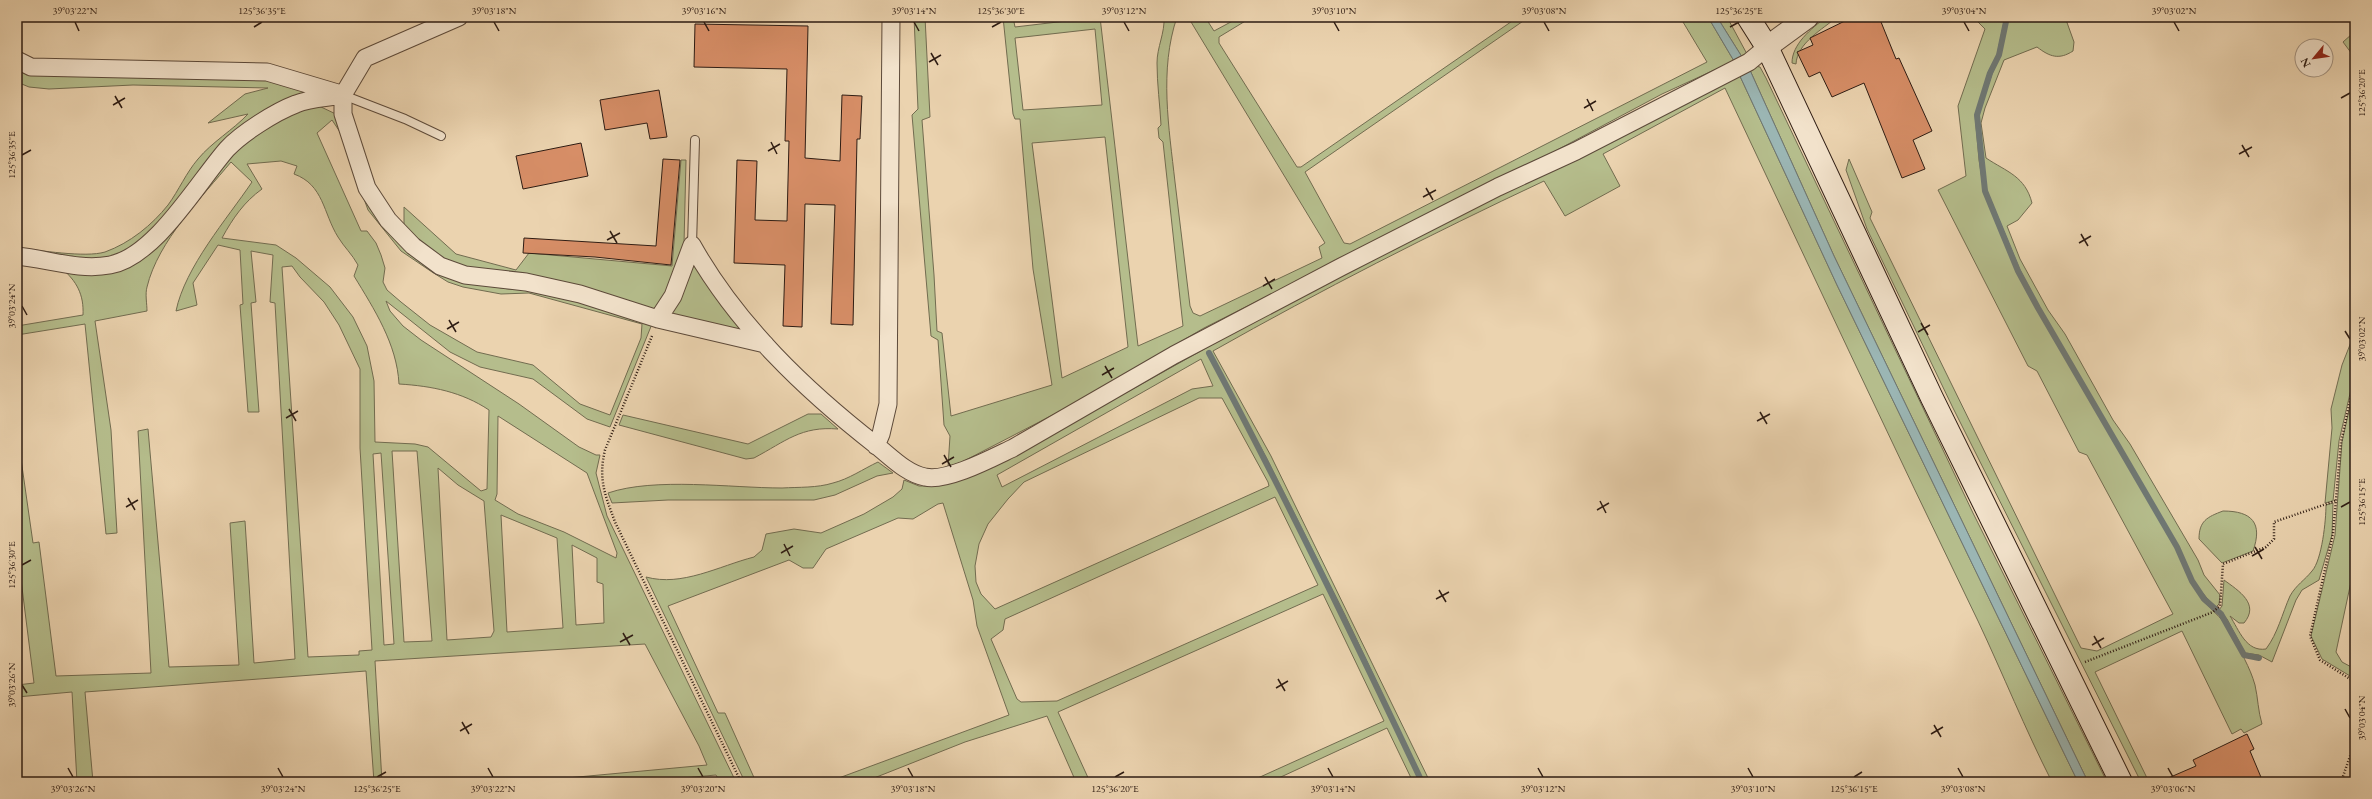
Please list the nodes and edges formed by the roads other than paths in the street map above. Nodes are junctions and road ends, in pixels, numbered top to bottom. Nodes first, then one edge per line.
1 (459, 17) edge
2 (891, 17) edge
3 (1748, 17) edge
4 (1808, 17) edge
5 (1767, 47) junction
6 (17, 60) edge
7 (343, 95) junction
8 (441, 136) dead end
9 (695, 140) dead end
10 (692, 245) junction
11 (17, 256) edge
12 (658, 319) junction
13 (765, 344) junction
14 (876, 446) junction
15 (2122, 782) edge

1 - 7 street
2 - 14 street
3 - 5 main road
4 - 5 street
5 - 14 street
5 - 15 main road
6 - 7 street
7 - 8 lane
7 - 11 street
7 - 12 street
9 - 10 lane
10 - 12 street
10 - 13 street
12 - 13 street
13 - 14 street

